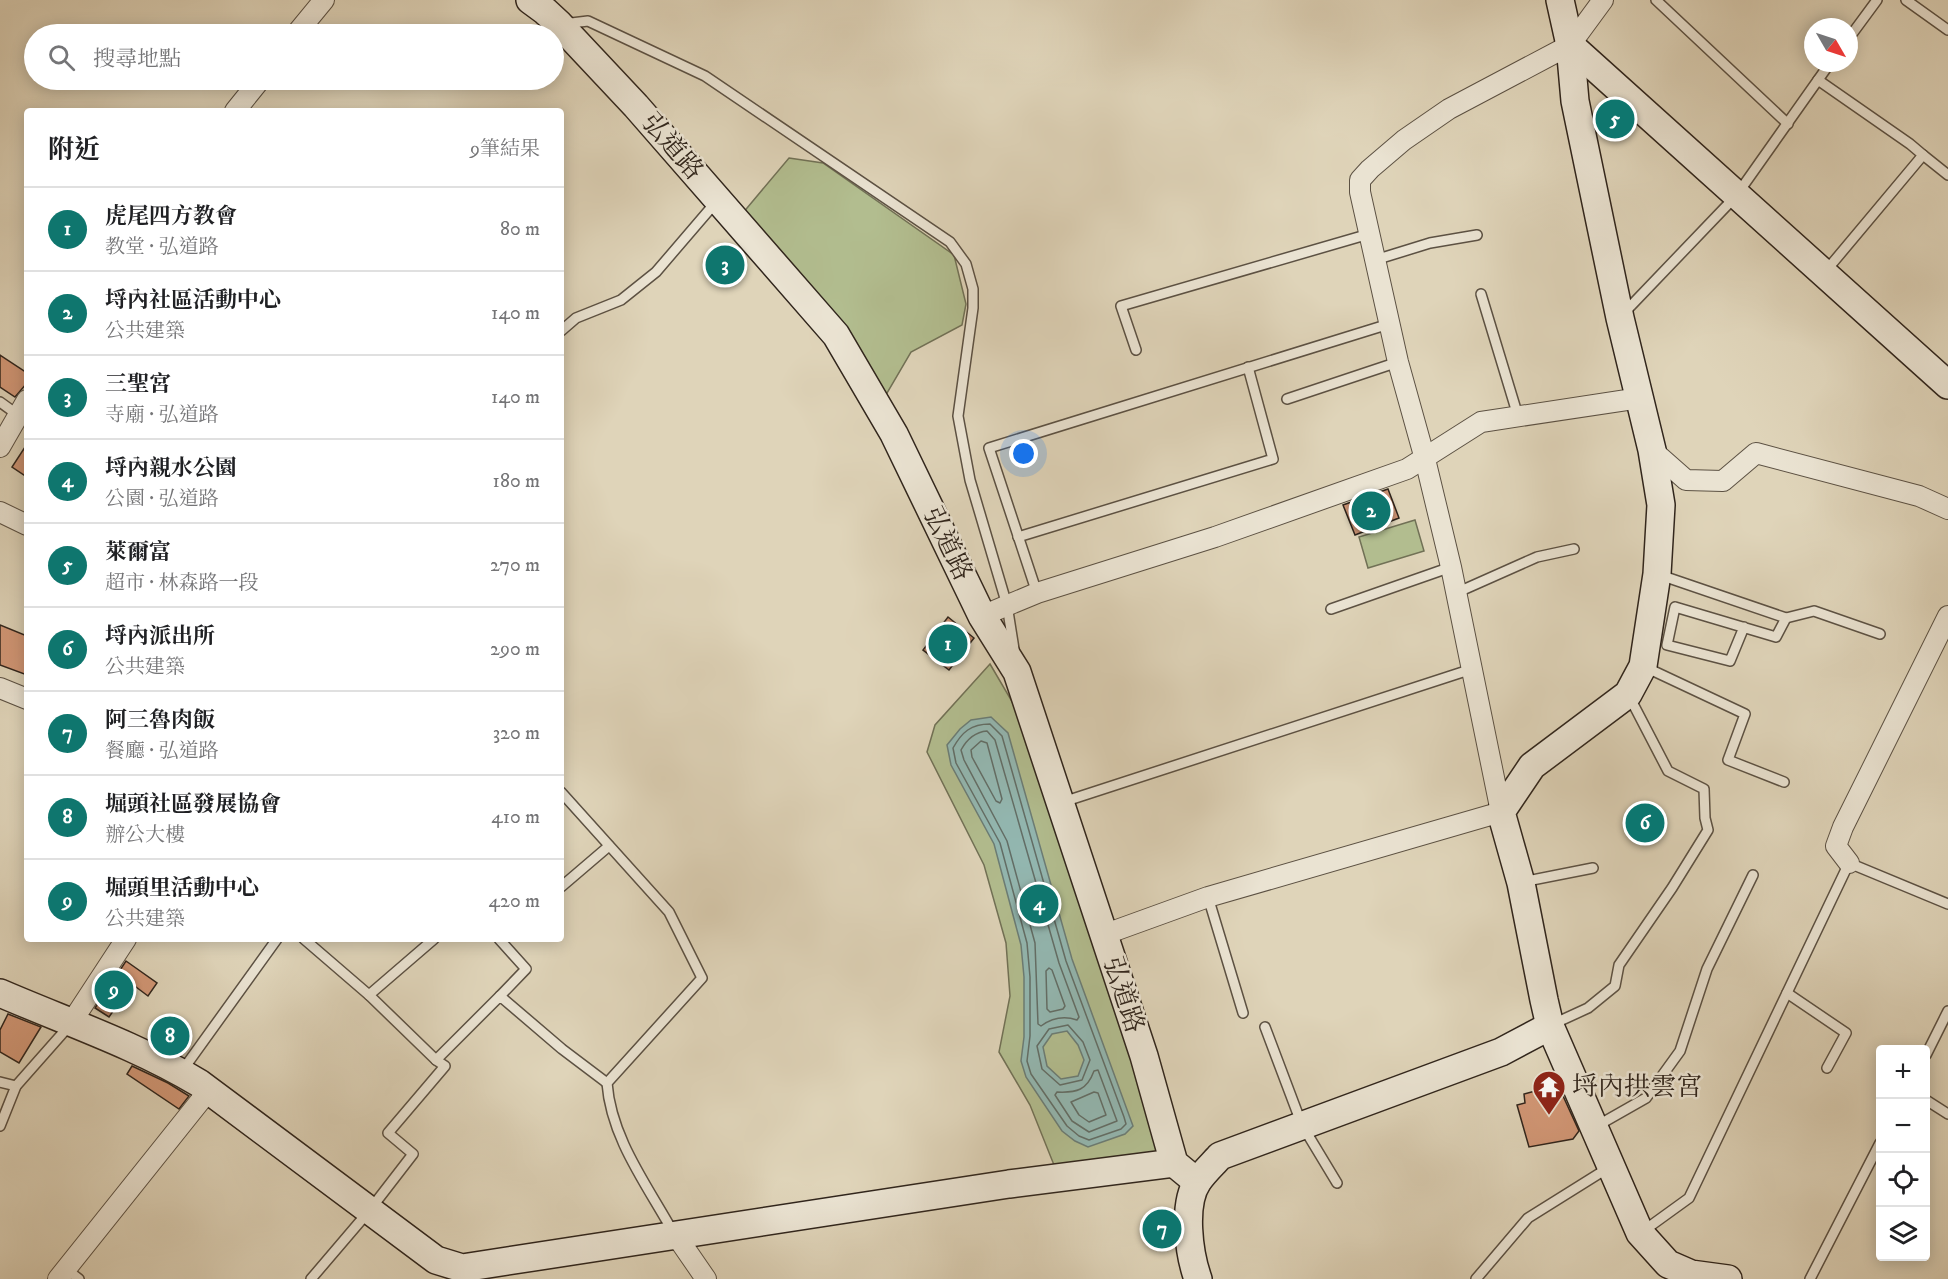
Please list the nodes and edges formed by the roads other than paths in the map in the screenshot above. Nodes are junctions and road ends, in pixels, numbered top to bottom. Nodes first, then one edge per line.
1 (324, 0) edge
2 (530, 0) edge
3 (1560, 0) edge
4 (1602, 0) edge
5 (1656, 0) edge
6 (1877, 0) edge
7 (1905, 0) edge
8 (304, 24) edge
9 (559, 24) joint
10 (1858, 26) edge
11 (564, 29) edge
12 (1948, 30) edge
13 (1570, 45) junction
14 (1824, 72) edge
15 (1818, 80) junction
16 (252, 90) edge
17 (237, 108) edge
18 (1788, 124) junction
19 (1923, 155) junction
20 (1948, 175) edge
21 (1736, 196) junction
22 (718, 200) junction
23 (1369, 234) junction
24 (1477, 235) dead end
25 (1375, 260) junction
26 (1823, 273) junction
27 (1480, 294) dead end
28 (1620, 318) junction
29 (1389, 324) junction
30 (564, 328) edge
31 (1136, 350) dead end
32 (1398, 362) junction
33 (1248, 367) junction
34 (1948, 385) edge
35 (1640, 398) junction
36 (1287, 399) dead end
37 (0, 402) edge
38 (22, 408) edge
39 (1518, 416) junction
40 (0, 447) edge
41 (1652, 450) junction
42 (1425, 459) junction
43 (1948, 509) edge
44 (0, 512) edge
45 (24, 524) edge
46 (1018, 537) junction
47 (1574, 549) dead end
48 (1451, 567) junction
49 (1657, 574) junction
50 (1036, 593) junction
51 (1456, 593) junction
52 (1007, 605) junction
53 (1330, 609) dead end
54 (982, 615) junction
55 (1948, 616) edge
56 (1786, 618) junction
57 (1744, 627) junction
58 (1880, 634) dead end
59 (1642, 666) junction
60 (1472, 669) junction
61 (1017, 672) junction
62 (0, 688) edge
63 (1628, 694) junction
64 (24, 698) edge
65 (1784, 782) dead end
66 (564, 795) edge
67 (1060, 803) junction
68 (1501, 812) junction
69 (609, 846) junction
70 (1849, 863) junction
71 (1593, 868) dead end
72 (1753, 875) dead end
73 (1521, 882) junction
74 (564, 884) edge
75 (1208, 897) junction
76 (1948, 904) edge
77 (1103, 934) junction
78 (124, 942) edge
79 (275, 942) edge
80 (307, 942) edge
81 (431, 942) edge
82 (502, 942) edge
83 (0, 993) edge
84 (1787, 993) junction
85 (369, 995) junction
86 (500, 996) junction
87 (1948, 1011) edge
88 (1243, 1013) dead end
89 (71, 1023) junction
90 (1265, 1026) dead end
91 (1550, 1026) junction
92 (1930, 1047) edge
93 (436, 1060) junction
94 (1827, 1068) dead end
95 (181, 1072) junction
96 (0, 1082) edge
97 (608, 1083) junction
98 (16, 1086) junction
99 (208, 1090) junction
100 (1930, 1103) edge
101 (1948, 1114) edge
102 (1302, 1125) junction
103 (0, 1126) edge
104 (1593, 1128) junction
105 (1876, 1153) edge
106 (1174, 1163) junction
107 (1610, 1166) junction
108 (1197, 1182) junction
109 (1337, 1183) dead end
110 (369, 1211) junction
111 (1640, 1233) junction
112 (675, 1234) junction
113 (465, 1274) edge
114 (68, 1276) edge
115 (1691, 1276) edge
116 (311, 1279) edge
117 (706, 1279) edge
118 (1198, 1279) edge
119 (1476, 1279) edge
120 (1728, 1279) edge
121 (1810, 1279) edge

1 - 8 street
2 - 9 street, 弘道路
3 - 13 street
4 - 13 street
5 - 18 lane
6 - 10 lane
7 - 12 lane
9 - 52 lane
11 - 22 street, 弘道路
13 - 21 street
13 - 23 street
13 - 28 street
14 - 15 lane
15 - 18 lane
15 - 19 lane
16 - 17 street
18 - 21 lane
19 - 20 lane
19 - 26 lane
21 - 26 street
21 - 28 lane
22 - 30 lane
22 - 54 street, 弘道路
23 - 25 street
23 - 31 lane
24 - 25 lane
25 - 29 street
26 - 34 street
27 - 39 lane
28 - 35 street
29 - 32 street
29 - 33 lane
32 - 36 lane
32 - 42 street
33 - 46 lane
33 - 46 lane
35 - 39 street
35 - 41 street
37 - 38 lane
38 - 40 street
39 - 42 street
41 - 43 street
41 - 49 street
42 - 48 street
42 - 50 street
44 - 45 street
46 - 50 lane
47 - 51 lane
48 - 51 street
48 - 53 lane
49 - 56 lane
49 - 59 street
50 - 52 street
51 - 60 street
52 - 54 street
52 - 61 lane
54 - 61 street, 弘道路
55 - 70 street
56 - 57 lane
56 - 58 lane
57 - 57 lane
59 - 63 street
59 - 65 lane
60 - 67 lane
60 - 68 street
61 - 67 street, 弘道路
62 - 64 street
63 - 68 street
63 - 91 lane
66 - 69 lane
67 - 77 street, 弘道路
68 - 73 street
68 - 75 street
69 - 74 lane
69 - 97 lane
70 - 76 lane
70 - 84 lane
71 - 73 lane
72 - 104 lane
73 - 91 street
75 - 77 street
75 - 88 lane
77 - 106 street, 弘道路
78 - 89 street
79 - 95 lane
80 - 85 lane
81 - 85 lane
82 - 86 lane
83 - 89 street
84 - 94 lane
84 - 111 lane
85 - 93 lane
86 - 93 lane
86 - 97 lane
87 - 92 lane
89 - 95 street
89 - 98 lane
90 - 102 lane
91 - 102 street
91 - 104 street
93 - 110 lane
95 - 99 street
96 - 98 lane
97 - 112 lane
98 - 103 lane
99 - 110 street
99 - 114 street
100 - 101 lane
102 - 108 street
102 - 109 lane
104 - 107 street
105 - 121 lane
106 - 108 street
106 - 112 street
107 - 111 street
107 - 119 lane
108 - 118 street
110 - 113 street
110 - 116 lane
111 - 115 street
112 - 113 street
112 - 117 street
115 - 120 street

